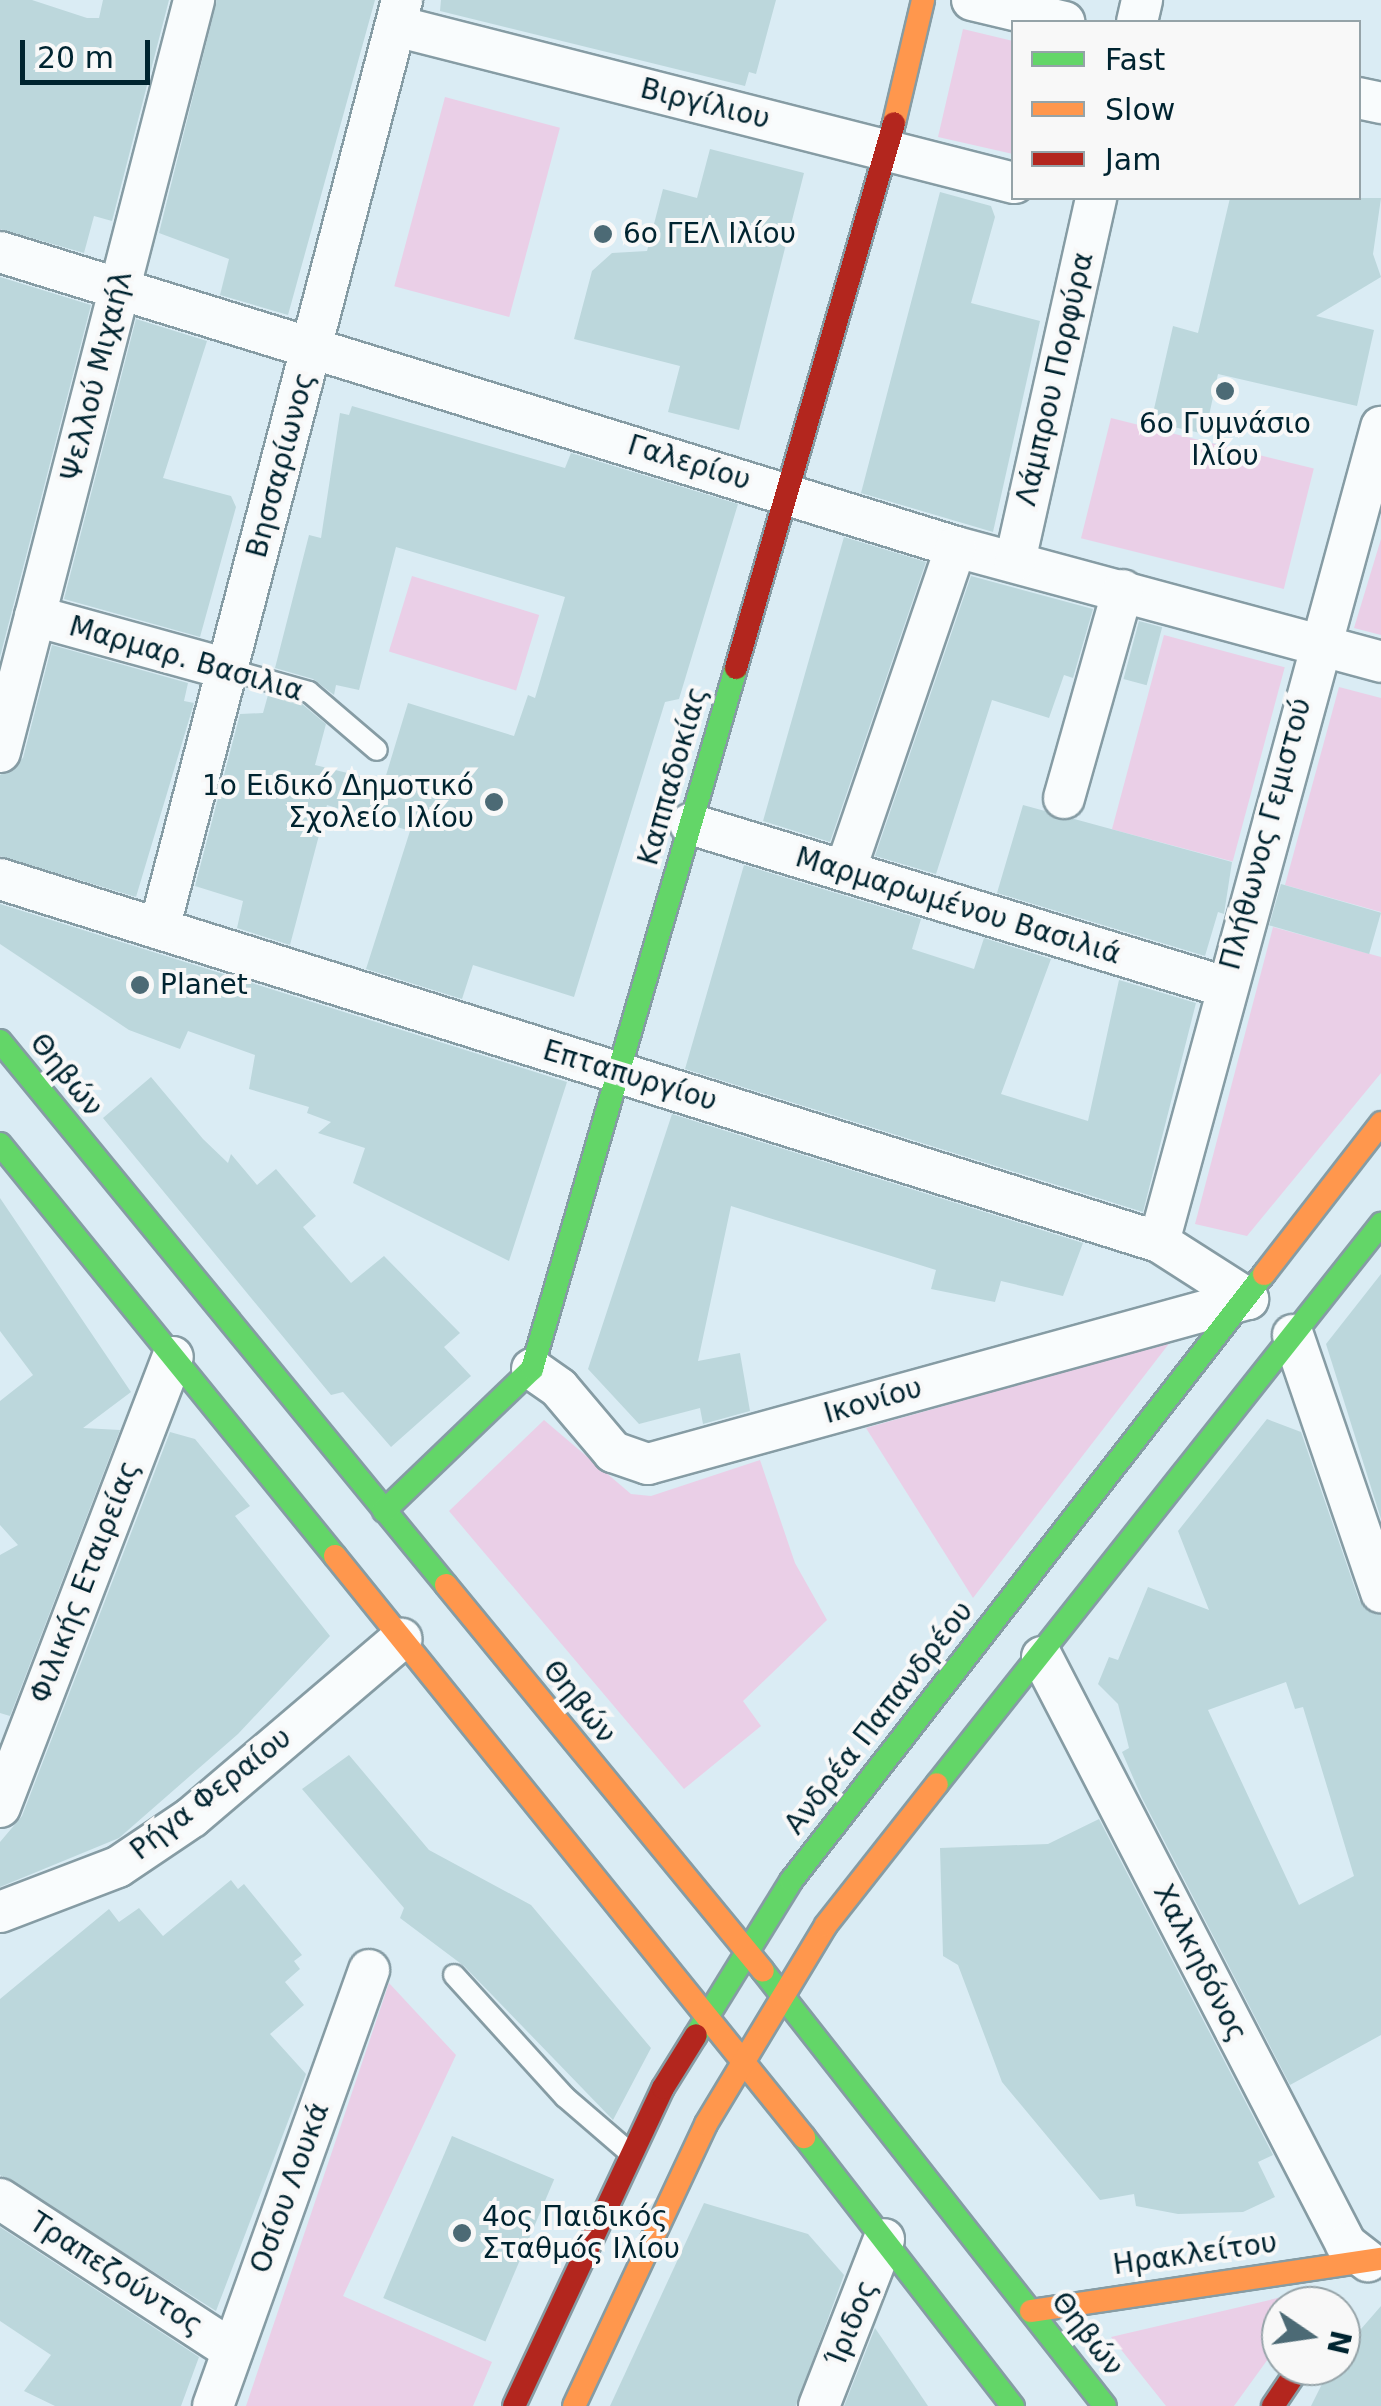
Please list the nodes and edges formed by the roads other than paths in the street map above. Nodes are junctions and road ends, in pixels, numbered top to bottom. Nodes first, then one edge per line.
1 (194, 0) edge
2 (924, 0) edge
3 (972, 0) edge
4 (399, 13) edge
5 (1056, 20) edge
6 (887, 151) junction
7 (1011, 182) edge
8 (1086, 200) edge
9 (0, 252) edge
10 (120, 288) junction
11 (312, 348) junction
12 (1381, 428) edge
13 (787, 494) junction
14 (956, 546) junction
15 (1014, 561) junction
16 (1123, 590) junction
17 (35, 616) junction
18 (1317, 644) junction
19 (1381, 662) edge
20 (227, 669) junction
21 (376, 750) dead end
22 (0, 752) edge
23 (1064, 798) dead end
24 (690, 824) junction
25 (845, 871) junction
26 (0, 879) edge
27 (159, 929) junction
28 (1225, 987) junction
29 (0, 1041) edge
30 (618, 1072) junction
31 (1381, 1123) edge
32 (5, 1159) edge
33 (1381, 1224) edge
34 (1159, 1242) junction
35 (1248, 1299) junction
36 (1293, 1335) junction
37 (173, 1357) junction
38 (532, 1369) junction
39 (384, 1512) junction
40 (1381, 1592) edge
41 (401, 1640) junction
42 (1042, 1657) junction
43 (0, 1807) edge
44 (0, 1912) edge
45 (745, 1949) junction
46 (369, 1970) dead end
47 (454, 1975) dead end
48 (781, 1992) junction
49 (704, 2014) junction
50 (741, 2056) junction
51 (631, 2154) junction
52 (0, 2198) edge
53 (884, 2240) junction
54 (1366, 2270) edge
55 (1031, 2312) junction
56 (232, 2350) junction
57 (213, 2406) edge
58 (514, 2406) edge
59 (574, 2406) edge
60 (818, 2406) edge
61 (1013, 2406) edge
62 (1105, 2406) edge

1 - 10 street, Ψελλού Μιχαήλ
2 - 6 main road, Καππαδοκίας
3 - 5 street
4 - 6 street, Βιργίλιου
4 - 11 street, Βησσαρίωνος
6 - 7 street, Βιργίλιου
6 - 13 main road, Καππαδοκίας
8 - 15 street, Λάμπρου Πορφύρα
9 - 10 street, Γαλερίου
10 - 11 street, Γαλερίου
10 - 17 street, Ψελλού Μιχαήλ
11 - 13 street, Γαλερίου
11 - 20 street, Βησσαρίωνος
12 - 18 street, Πλήθωνος Γεμιστού
13 - 14 street, Γαλερίου
13 - 24 main road, Καππαδοκίας
14 - 15 street, Γαλερίου
14 - 25 street
15 - 16 street, Γαλερίου
16 - 18 street, Γαλερίου
16 - 23 street
17 - 20 street, Μαρμαρ. Βασιλια
17 - 22 street, Ψελλού Μιχαήλ
18 - 19 street, Γαλερίου
18 - 28 street, Πλήθωνος Γεμιστού
20 - 21 lane, Μαρμαρ. Βασιλια
20 - 27 street, Βησσαρίωνος
24 - 25 street, Μαρμαρωμένου Βασιλιά
24 - 30 main road, Καππαδοκίας
25 - 28 street, Μαρμαρωμένου Βασιλιά
26 - 27 street, Επταπυργίου
27 - 30 street, Επταπυργίου
28 - 34 street, Πλήθωνος Γεμιστού
29 - 39 main road, Θηβών
30 - 34 street, Επταπυργίου
30 - 38 main road, Καππαδοκίας
31 - 35 main road, Ανδρέα Παπανδρέου
32 - 37 main road
33 - 36 main road
34 - 35 street, Επταπυργίου
35 - 38 street, Ικονίου
35 - 45 main road, Ανδρέα Παπανδρέου
36 - 40 street
36 - 42 main road
37 - 41 main road
37 - 43 street, Φιλικής Εταιρείας
38 - 39 main road, Καππαδοκίας
39 - 45 main road, Θηβών
41 - 44 street, Ρήγα Φεραίου
41 - 49 main road
42 - 48 main road
42 - 54 street, Χαλκηδόνος
45 - 48 main road, Θηβών
45 - 49 main road, Ανδρέα Παπανδρέου
46 - 56 street, Οσίου Λουκά
47 - 51 lane
48 - 50 main road
48 - 55 main road, Θηβών
49 - 50 main road
49 - 51 main road, Ανδρέα Παπανδρέου
50 - 53 main road
50 - 59 main road
51 - 58 main road, Ανδρέα Παπανδρέου
52 - 56 street, Τραπεζούντος
53 - 60 street, Ίριδος
53 - 61 main road
54 - 55 main road, Ηρακλείτου
55 - 62 main road, Θηβών
56 - 57 street, Οσίου Λουκά

